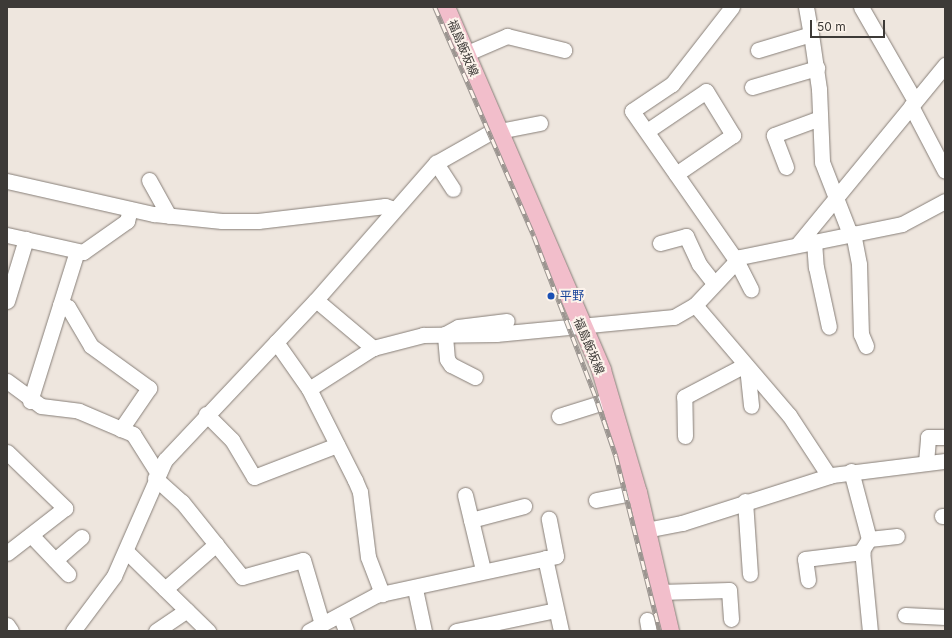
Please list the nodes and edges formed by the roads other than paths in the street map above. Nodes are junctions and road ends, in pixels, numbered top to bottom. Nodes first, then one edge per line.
1 (445, 7) edge
2 (732, 7) edge
3 (806, 7) edge
4 (861, 7) edge
5 (811, 34) junction
6 (564, 50) dead end
7 (758, 50) dead end
8 (465, 54) junction
9 (945, 64) edge
10 (816, 68) junction
11 (752, 87) dead end
12 (913, 103) junction
13 (820, 118) junction
14 (540, 123) dead end
15 (498, 130) junction
16 (647, 131) junction
17 (436, 163) junction
18 (786, 166) dead end
19 (945, 171) edge
20 (676, 174) junction
21 (149, 180) dead end
22 (7, 181) edge
23 (453, 189) dead end
24 (835, 198) junction
25 (945, 201) edge
26 (130, 209) junction
27 (394, 209) junction
28 (169, 216) junction
29 (852, 234) junction
30 (7, 235) edge
31 (26, 239) junction
32 (814, 241) junction
33 (660, 243) dead end
34 (798, 244) junction
35 (77, 250) junction
36 (736, 260) junction
37 (714, 283) junction
38 (751, 289) dead end
39 (316, 300) junction
40 (7, 301) edge
41 (60, 305) junction
42 (695, 305) junction
43 (507, 321) dead end
44 (580, 323) junction
45 (829, 327) dead end
46 (445, 334) junction
47 (276, 342) junction
48 (866, 346) dead end
49 (373, 348) junction
50 (746, 366) junction
51 (476, 377) dead end
52 (7, 381) edge
53 (309, 389) junction
54 (610, 400) junction
55 (30, 401) junction
56 (751, 406) dead end
57 (206, 414) junction
58 (559, 416) dead end
59 (121, 429) junction
60 (685, 436) dead end
61 (945, 437) edge
62 (337, 445) junction
63 (7, 452) edge
64 (945, 461) edge
65 (926, 462) junction
66 (851, 471) junction
67 (156, 475) junction
68 (829, 476) junction
69 (637, 492) junction
70 (465, 495) dead end
71 (596, 500) dead end
72 (745, 501) junction
73 (524, 506) dead end
74 (471, 520) junction
75 (549, 520) dead end
76 (646, 530) junction
77 (31, 535) junction
78 (897, 536) dead end
79 (81, 537) dead end
80 (216, 544) junction
81 (866, 545) junction
82 (126, 551) junction
83 (7, 553) edge
84 (545, 558) junction
85 (55, 560) junction
86 (483, 570) junction
87 (68, 574) dead end
88 (750, 574) dead end
89 (808, 580) dead end
90 (165, 589) junction
91 (415, 589) junction
92 (660, 592) junction
93 (382, 594) junction
94 (187, 610) junction
95 (556, 610) junction
96 (340, 615) junction
97 (905, 615) dead end
98 (945, 617) edge
99 (731, 619) dead end
100 (7, 625) edge
101 (316, 628) edge
102 (11, 631) edge
103 (73, 631) edge
104 (156, 631) edge
105 (208, 631) edge
106 (346, 631) edge
107 (424, 631) edge
108 (456, 631) edge
109 (561, 631) edge
110 (669, 631) edge
111 (870, 631) edge

1 - 8 main road, 福島飯坂線
2 - 16 street
3 - 5 street
4 - 12 street
5 - 7 street
5 - 10 street
6 - 8 street
8 - 15 main road, 福島飯坂線
9 - 12 street
10 - 11 street
10 - 13 street
12 - 19 street
12 - 24 street
13 - 18 street
13 - 24 street
14 - 15 street
15 - 17 street
15 - 44 main road, 福島飯坂線
16 - 20 street
16 - 20 street
17 - 23 street
17 - 27 street
20 - 36 street
21 - 28 street
22 - 26 street
24 - 29 street
24 - 34 street
25 - 29 street
26 - 28 street
26 - 35 street
27 - 28 street
27 - 39 street
29 - 32 street
29 - 48 street
30 - 31 street
31 - 35 street
31 - 40 street
32 - 34 street
32 - 45 street
33 - 37 street
34 - 36 street
35 - 41 street
36 - 37 street
36 - 38 street
37 - 42 street
39 - 47 street
39 - 49 street
41 - 55 street
41 - 59 street
42 - 44 street
42 - 50 street
43 - 46 street
44 - 46 street
44 - 54 main road, 福島飯坂線
46 - 49 street
46 - 51 street
47 - 53 street
47 - 57 street
49 - 53 street
50 - 56 street
50 - 60 street
50 - 68 street
52 - 55 street
53 - 62 street
54 - 58 street
54 - 69 main road, 福島飯坂線
55 - 59 street
57 - 62 street
57 - 67 street
59 - 67 street
61 - 65 street
62 - 93 street
63 - 77 street
64 - 65 street
65 - 66 street
66 - 68 street
66 - 81 street
67 - 80 street
67 - 82 street
68 - 72 street
69 - 71 street
69 - 76 main road, 福島飯坂線
70 - 74 street
72 - 76 street
72 - 88 street
73 - 74 street
74 - 86 street
75 - 84 street
76 - 92 main road, 福島飯坂線
77 - 83 street
77 - 85 street
78 - 81 street
79 - 85 street
80 - 90 street
80 - 101 street
81 - 89 street
81 - 111 street
82 - 90 street
82 - 103 street
84 - 86 street
84 - 95 street
85 - 87 street
86 - 91 street
90 - 94 street
91 - 93 street
91 - 107 street
92 - 99 street
92 - 110 main road, 福島飯坂線
93 - 96 street
94 - 104 street
94 - 105 street
95 - 108 street
95 - 109 street
96 - 101 street
96 - 106 street
97 - 98 street
100 - 102 street

